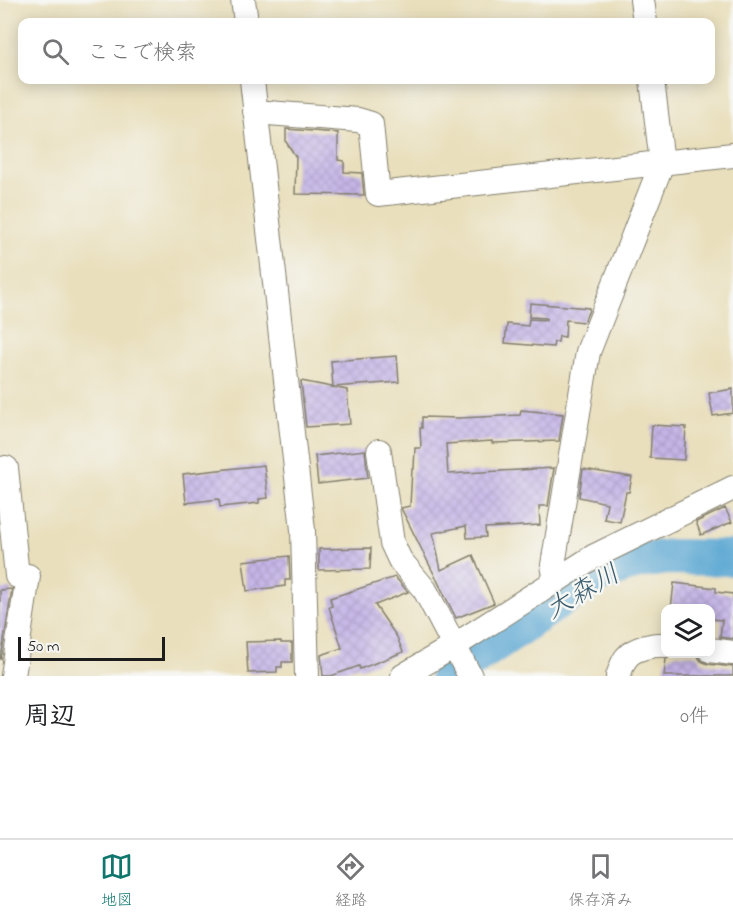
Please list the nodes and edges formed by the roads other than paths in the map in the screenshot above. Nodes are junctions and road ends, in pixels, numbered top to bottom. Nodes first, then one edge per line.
1 (243, 0) edge
2 (642, 0) edge
3 (245, 18) edge
4 (644, 18) edge
5 (252, 84) edge
6 (652, 84) edge
7 (255, 112) junction
8 (733, 155) edge
9 (662, 162) junction
10 (379, 451) dead end
11 (6, 468) dead end
12 (733, 488) edge
13 (22, 577) edge
14 (556, 581) junction
15 (454, 646) junction
16 (661, 646) edge
17 (715, 651) edge
18 (733, 653) edge
19 (13, 676) edge
20 (307, 676) edge
21 (403, 676) edge
22 (470, 676) edge
23 (618, 676) edge

1 - 3 street
2 - 4 street
5 - 7 street
6 - 9 street
7 - 9 street
7 - 20 street
8 - 9 street
9 - 14 street
10 - 15 street
11 - 13 street
12 - 14 street
13 - 19 street
14 - 15 street
15 - 21 street
15 - 22 street
16 - 23 street
17 - 18 street

